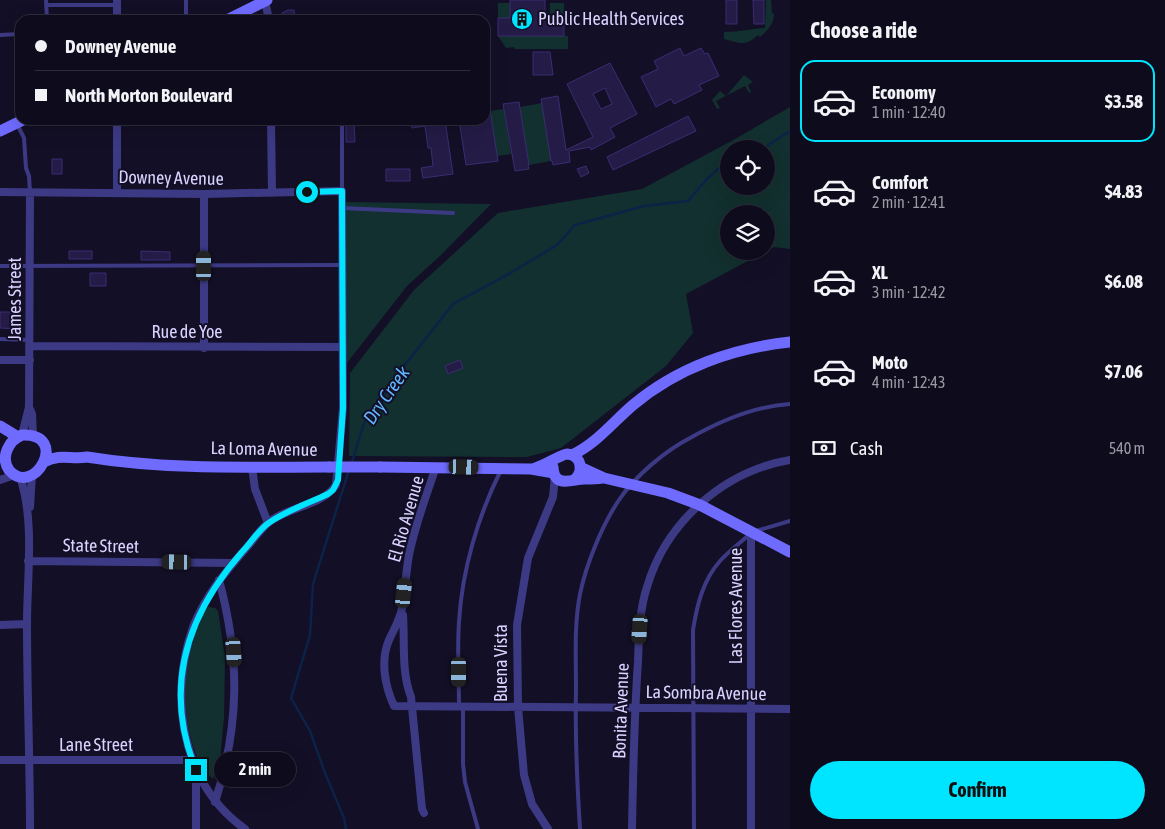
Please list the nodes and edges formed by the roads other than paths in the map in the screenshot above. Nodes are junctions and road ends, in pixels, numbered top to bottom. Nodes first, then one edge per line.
1 (46, 0) edge
2 (186, 0) edge
3 (266, 0) edge
4 (117, 2) edge
5 (46, 6) junction
6 (47, 15) edge
7 (117, 15) edge
8 (186, 15) edge
9 (238, 15) edge
10 (268, 15) edge
11 (15, 34) edge
12 (0, 35) edge
13 (15, 124) edge
14 (21, 125) edge
15 (118, 125) edge
16 (271, 125) edge
17 (342, 125) edge
18 (0, 131) edge
19 (342, 191) junction
20 (0, 192) edge
21 (30, 192) junction
22 (118, 192) junction
23 (272, 193) junction
24 (204, 194) junction
25 (342, 208) junction
26 (452, 213) dead end
27 (343, 265) junction
28 (0, 266) edge
29 (204, 266) junction
30 (30, 267) junction
31 (0, 339) edge
32 (790, 342) edge
33 (30, 343) junction
34 (343, 347) junction
35 (204, 348) junction
36 (0, 360) edge
37 (30, 360) junction
38 (790, 404) edge
39 (0, 426) edge
40 (0, 434) edge
41 (29, 438) junction
42 (591, 445) junction
43 (7, 447) junction
44 (572, 455) junction
45 (88, 457) junction
46 (556, 460) junction
47 (790, 460) edge
48 (44, 462) junction
49 (2, 464) edge
50 (580, 466) junction
51 (252, 467) junction
52 (436, 467) junction
53 (502, 468) junction
54 (531, 469) junction
55 (32, 474) junction
56 (554, 474) junction
57 (17, 476) junction
58 (604, 478) junction
59 (0, 480) edge
60 (570, 481) junction
61 (631, 486) junction
62 (553, 497) junction
63 (700, 505) junction
64 (28, 511) junction
65 (790, 522) edge
66 (268, 523) junction
67 (751, 533) junction
68 (790, 552) edge
69 (28, 561) junction
70 (233, 563) junction
71 (219, 580) junction
72 (402, 608) junction
73 (0, 624) edge
74 (27, 624) junction
75 (412, 706) junction
76 (461, 706) junction
77 (518, 707) junction
78 (575, 707) junction
79 (634, 708) junction
80 (693, 708) junction
81 (750, 709) junction
82 (790, 709) edge
83 (0, 760) edge
84 (30, 760) junction
85 (192, 760) junction
86 (196, 770) junction
87 (215, 802) junction
88 (424, 814) dead end
89 (30, 829) edge
90 (196, 829) edge
91 (245, 829) edge
92 (478, 829) edge
93 (548, 829) edge
94 (580, 829) edge
95 (632, 829) edge
96 (694, 829) edge
97 (751, 829) edge

1 - 5 lane
2 - 8 lane
3 - 9 main road
3 - 10 street
4 - 5 lane
4 - 7 street
5 - 6 lane
11 - 12 lane
13 - 18 main road
14 - 21 lane
15 - 22 street
16 - 23 street
17 - 19 lane
19 - 23 street, Downey Avenue
19 - 25 street
20 - 21 street, Downey Avenue
21 - 22 street, Downey Avenue
21 - 30 street, James Street
22 - 24 street, Downey Avenue
23 - 24 street, Downey Avenue
24 - 29 street
25 - 26 lane
25 - 27 street
27 - 29 lane
27 - 34 street
28 - 30 lane
29 - 30 lane
29 - 35 street
30 - 33 street, James Street
31 - 33 lane
32 - 42 main road
33 - 35 street, Rue de Yoe
33 - 37 street, James Street
34 - 35 street, Rue de Yoe
34 - 66 street
36 - 37 street
37 - 41 street, James Street
38 - 61 lane
39 - 41 main road, La Loma Avenue
40 - 43 main road
41 - 43 main road
41 - 45 main road, La Loma Avenue
41 - 48 main road
42 - 44 main road
42 - 50 main road
43 - 49 main road
44 - 46 main road
44 - 50 main road
45 - 48 main road, La Loma Avenue
45 - 51 main road, La Loma Avenue
46 - 54 main road, La Loma Avenue
46 - 56 main road
47 - 63 street, Bonita Avenue
48 - 55 main road
49 - 57 main road
50 - 58 main road
50 - 60 main road
51 - 52 main road, La Loma Avenue, bridge
51 - 66 street
52 - 53 main road, La Loma Avenue
52 - 72 street, El Rio Avenue
53 - 54 main road, La Loma Avenue
53 - 76 lane
54 - 56 main road, La Loma Avenue
55 - 57 main road
55 - 64 street
56 - 60 main road
56 - 62 street, Buena Vista
57 - 59 street
57 - 64 street
58 - 60 main road
58 - 61 main road
60 - 62 street, Buena Vista
61 - 63 main road
61 - 78 lane
62 - 77 street, Buena Vista
63 - 67 main road
63 - 79 street, Bonita Avenue
64 - 69 street
65 - 67 lane
66 - 70 street
67 - 68 main road
67 - 80 lane
67 - 81 street, Las Flores Avenue
69 - 70 street, State Street
69 - 74 street
70 - 71 street
71 - 85 street
71 - 87 street
72 - 75 street, El Rio Avenue
72 - 75 street, El Rio Avenue
73 - 74 street
74 - 84 street
75 - 76 street, La Sombra Avenue
75 - 88 street, El Rio Avenue
76 - 77 street, La Sombra Avenue
76 - 92 lane
77 - 78 street, La Sombra Avenue
77 - 93 street, Buena Vista
78 - 79 street, La Sombra Avenue
78 - 94 lane
79 - 80 street, La Sombra Avenue
79 - 95 street, Bonita Avenue
80 - 81 street, La Sombra Avenue
80 - 96 lane
81 - 82 street, La Sombra Avenue
81 - 97 street, Las Flores Avenue
83 - 84 street, Lane Street
84 - 85 street, Lane Street
84 - 89 street
85 - 86 street
86 - 87 street
86 - 90 street
87 - 91 street

